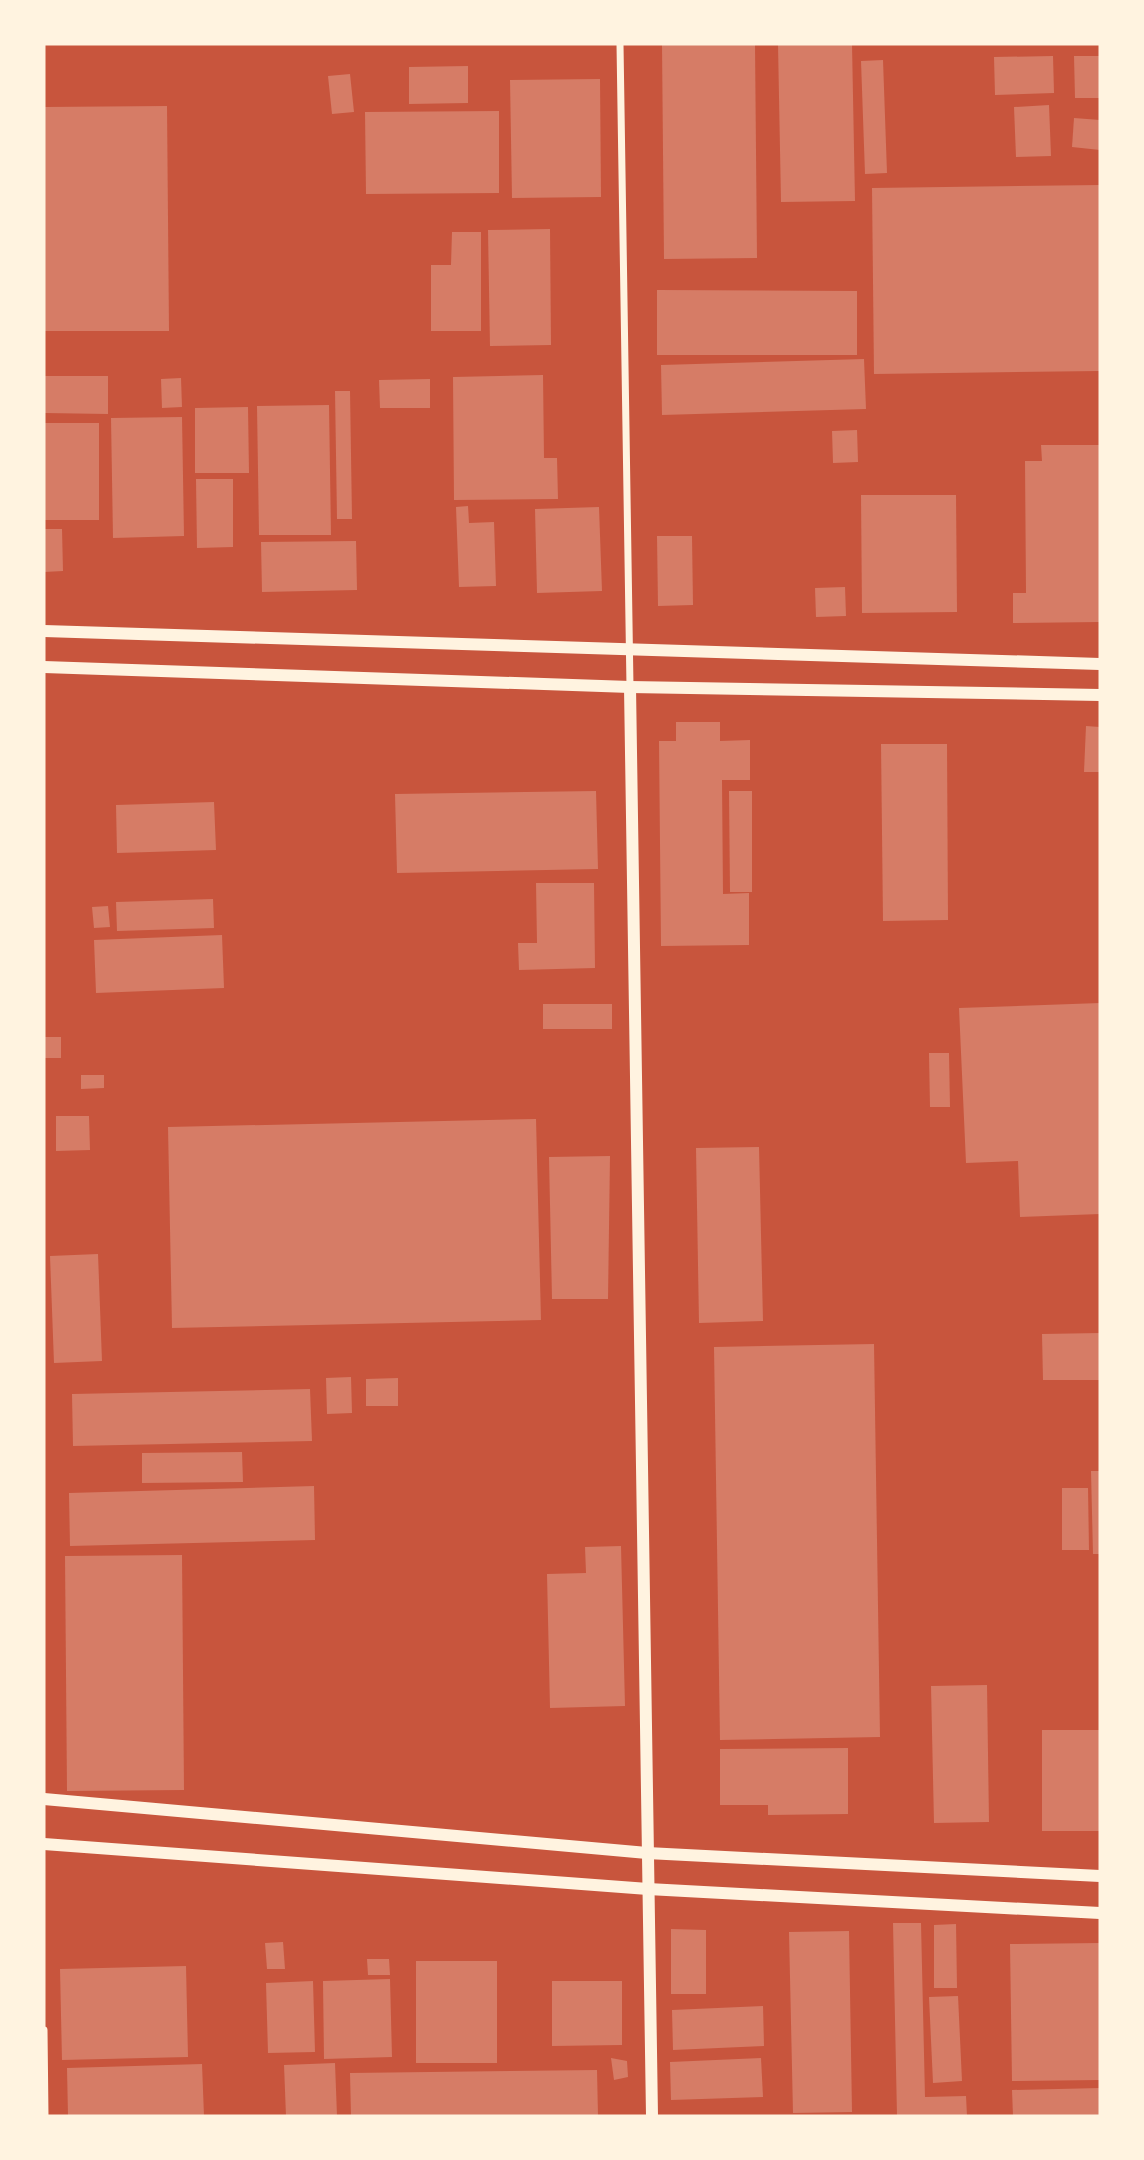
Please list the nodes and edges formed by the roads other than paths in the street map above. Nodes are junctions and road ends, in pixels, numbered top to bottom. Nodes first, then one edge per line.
1 (620, 44) edge
2 (44, 631) edge
3 (628, 649) junction
4 (1100, 664) edge
5 (44, 667) edge
6 (630, 687) junction
7 (1100, 695) edge
8 (44, 1799) edge
9 (44, 1844) edge
10 (647, 1853) junction
11 (1100, 1876) edge
12 (648, 1889) junction
13 (1100, 1913) edge
14 (44, 2030) edge
15 (45, 2116) edge
16 (652, 2116) edge

1 - 3 street
2 - 3 street
3 - 4 street
3 - 6 street
5 - 6 street
6 - 7 street
6 - 10 street
8 - 10 street
9 - 12 street
10 - 11 street
10 - 12 street
12 - 13 street
12 - 16 street
14 - 15 street

